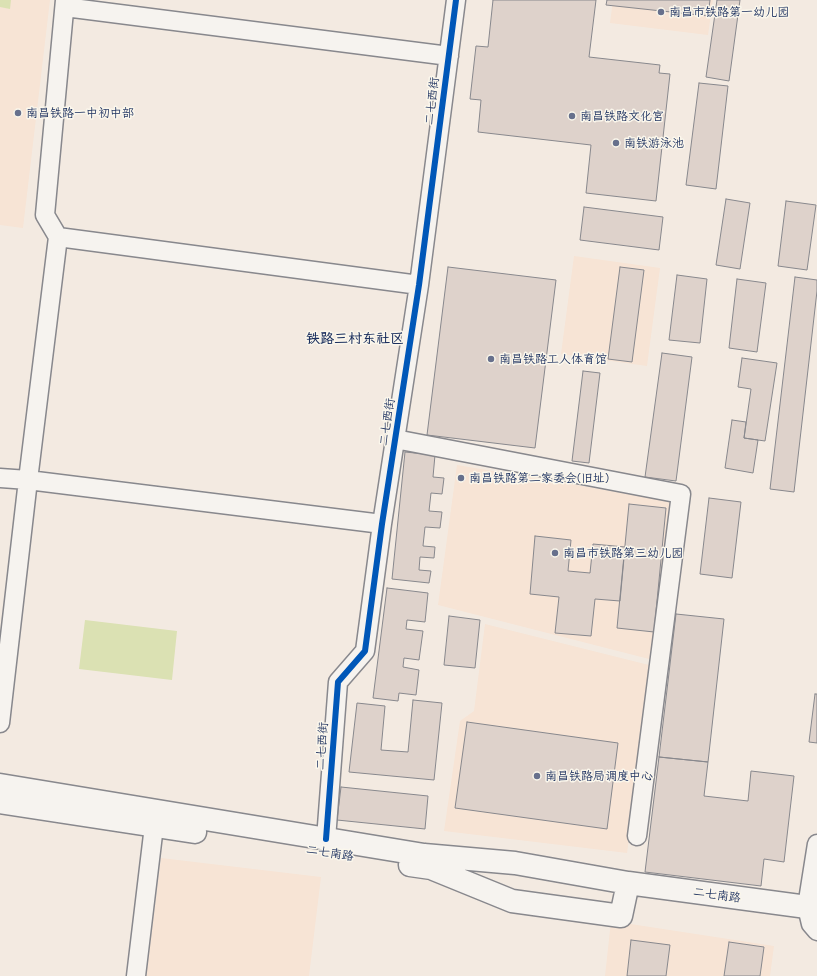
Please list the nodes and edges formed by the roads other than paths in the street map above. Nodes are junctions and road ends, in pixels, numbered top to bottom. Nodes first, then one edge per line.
1 (456, 0) edge
2 (65, 4) edge
3 (449, 56) junction
4 (58, 237) junction
5 (419, 285) junction
6 (395, 439) junction
7 (0, 478) edge
8 (28, 480) junction
9 (382, 524) junction
10 (0, 723) edge
11 (0, 785) edge
12 (0, 802) edge
13 (154, 826) junction
14 (637, 836) dead end
15 (326, 839) junction
16 (817, 847) edge
17 (628, 883) junction
18 (807, 907) junction
19 (817, 930) edge
20 (136, 976) edge

1 - 3 street, 二七西街
2 - 3 street
2 - 4 street
3 - 5 street, 二七西街
4 - 5 street
4 - 8 street
5 - 6 street, 二七西街
6 - 9 street, 二七西街
6 - 14 street
7 - 8 street
8 - 9 street
8 - 10 street
9 - 15 street, 二七西街
11 - 15 main road, 二七南路
12 - 13 main road, 二七南路
13 - 17 main road, 二七南路
13 - 20 street
15 - 17 main road, 二七南路
16 - 18 street
17 - 18 main road, 二七南路
18 - 19 street

